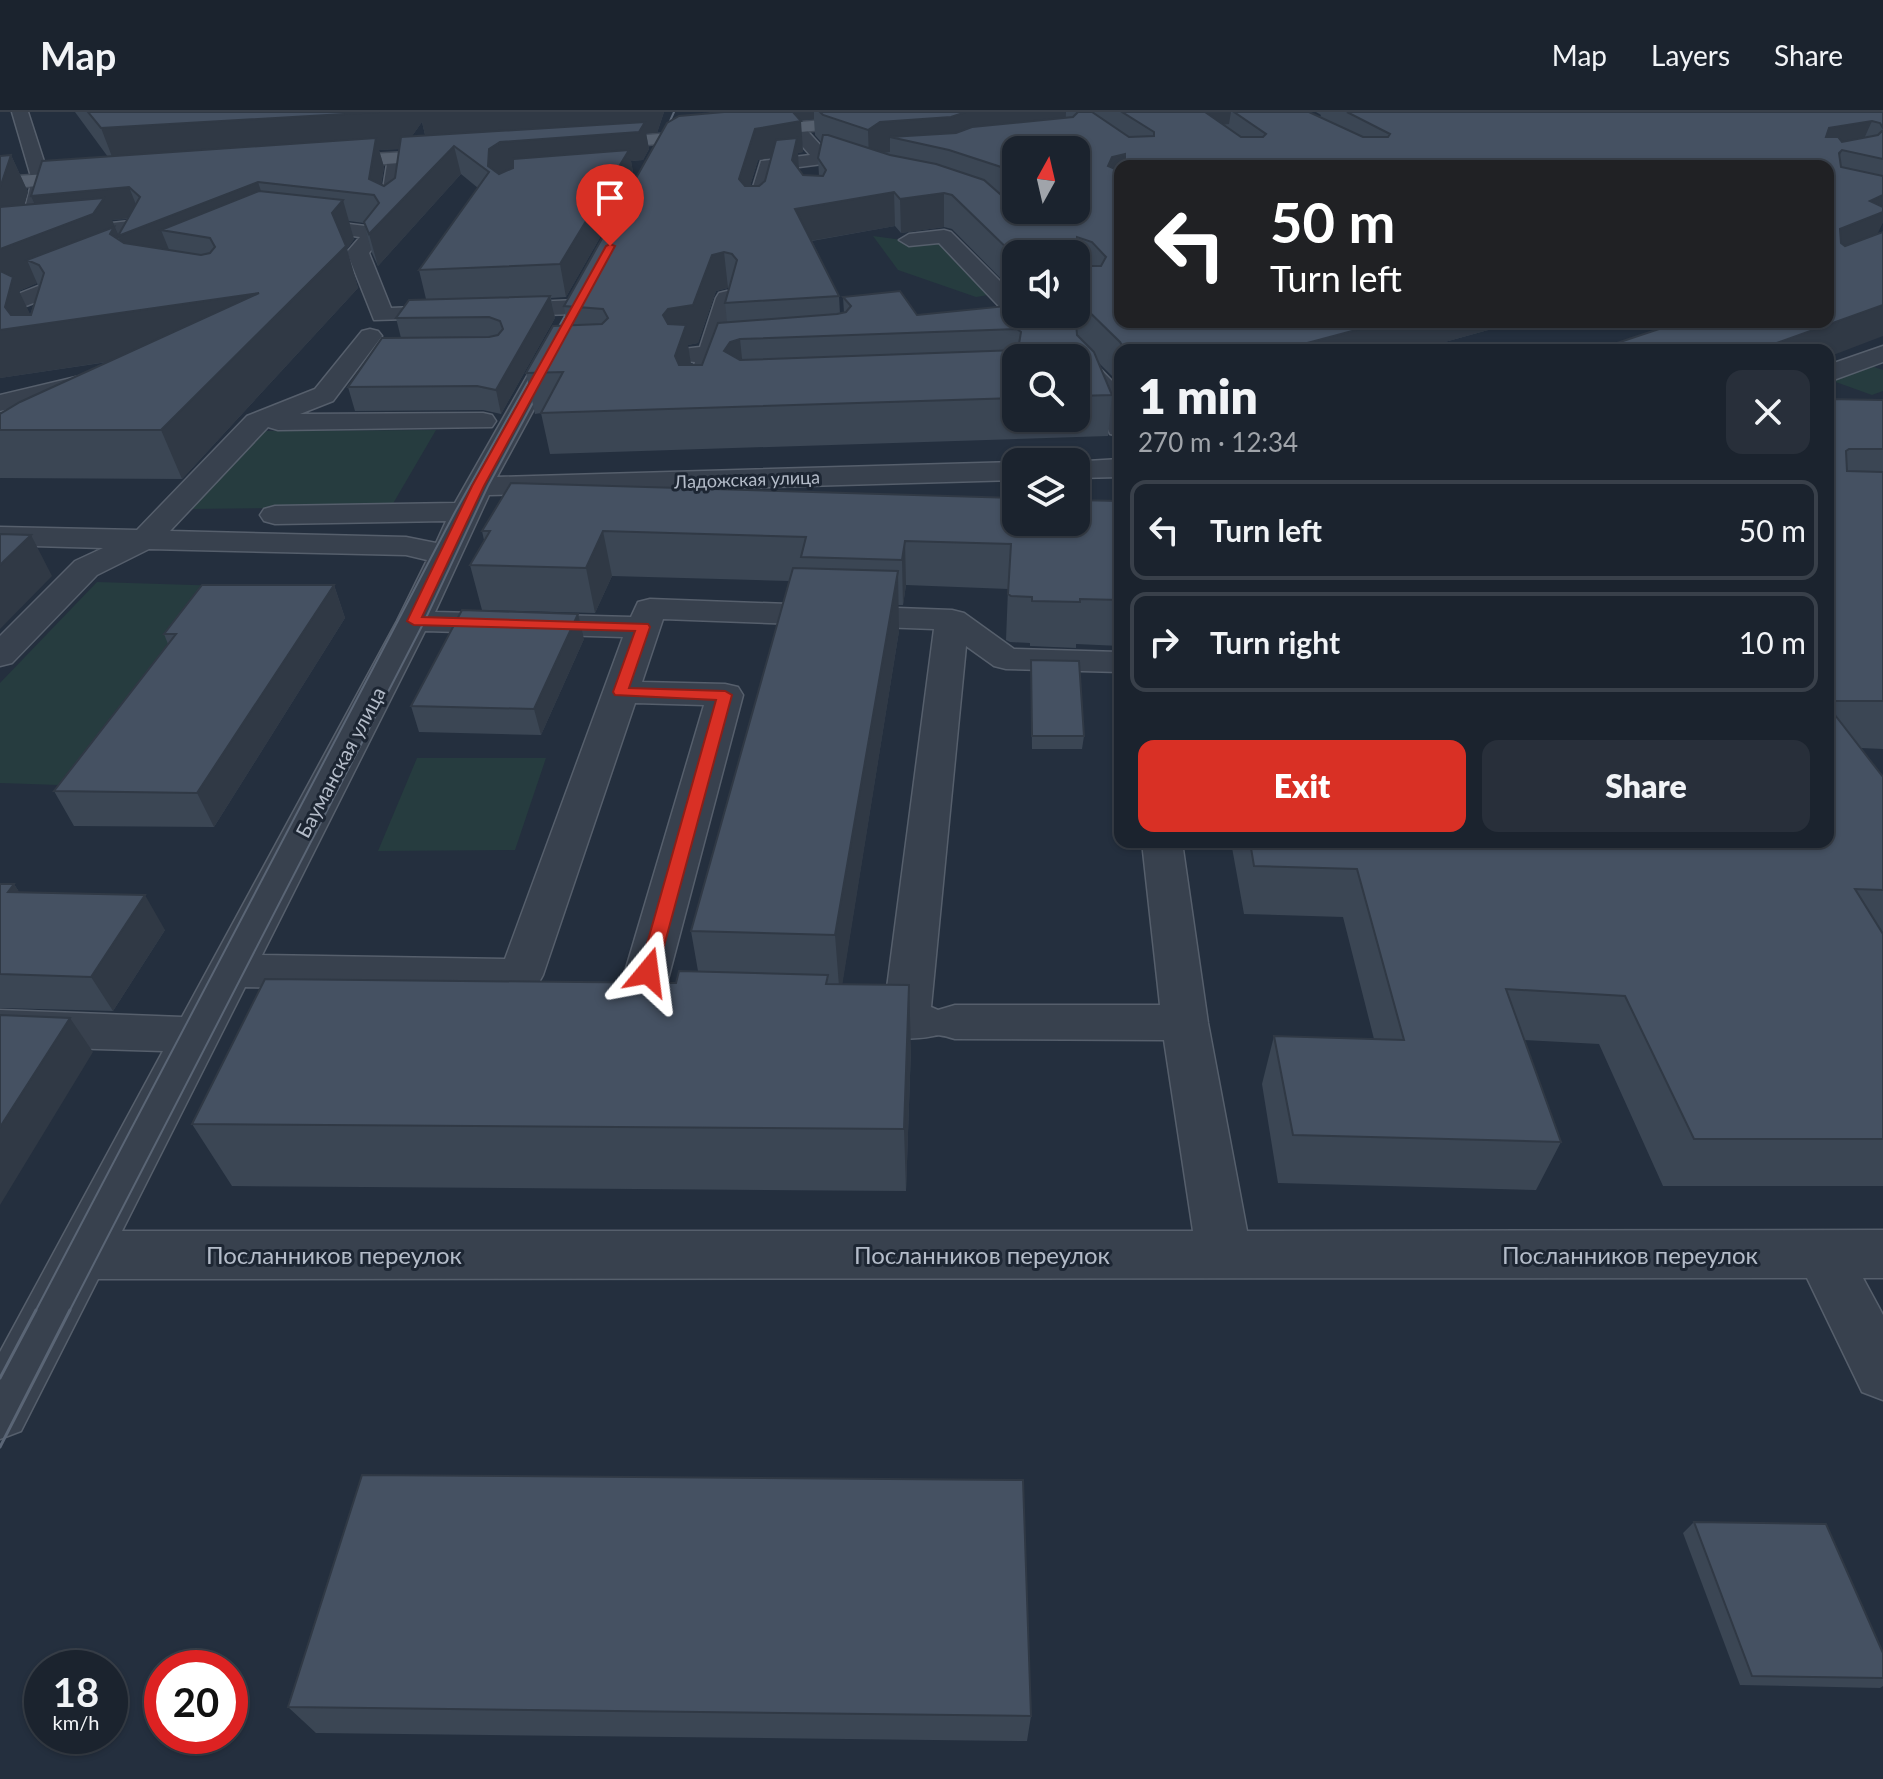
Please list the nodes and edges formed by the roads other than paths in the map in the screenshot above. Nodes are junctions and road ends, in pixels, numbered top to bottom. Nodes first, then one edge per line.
1 (902, 112) edge
2 (976, 112) edge
3 (21, 114) edge
4 (0, 120) edge
5 (796, 129) junction
6 (671, 131) junction
7 (569, 143) dead end
8 (397, 158) junction
9 (657, 159) edge
10 (883, 159) edge
11 (826, 164) junction
12 (115, 170) edge
13 (0, 173) edge
14 (40, 175) junction
15 (899, 181) edge
16 (0, 183) edge
17 (390, 208) edge
18 (755, 213) edge
19 (269, 221) edge
20 (28, 238) junction
21 (909, 240) edge
22 (0, 241) edge
23 (123, 257) junction
24 (148, 261) edge
25 (1002, 296) edge
26 (727, 298) edge
27 (9, 306) edge
28 (48, 315) edge
29 (1048, 328) edge
30 (372, 346) edge
31 (781, 349) edge
32 (520, 350) edge
33 (553, 352) junction
34 (1883, 353) edge
35 (582, 355) edge
36 (683, 355) edge
37 (710, 355) junction
38 (1834, 372) edge
39 (1098, 379) edge
40 (696, 397) edge
41 (85, 399) edge
42 (0, 403) edge
43 (1114, 415) edge
44 (483, 421) edge
45 (256, 422) junction
46 (1090, 470) edge
47 (1002, 472) edge
48 (1114, 472) edge
49 (472, 499) junction
50 (158, 528) junction
51 (0, 536) edge
52 (446, 554) junction
53 (952, 620) junction
54 (414, 621) junction
55 (643, 627) junction
56 (0, 656) edge
57 (1114, 662) edge
58 (620, 692) junction
59 (1163, 848) edge
60 (230, 971) junction
61 (521, 975) junction
62 (814, 1018) edge
63 (927, 1021) junction
64 (1185, 1023) junction
65 (0, 1028) edge
66 (197, 1035) junction
67 (1224, 1254) junction
68 (1823, 1254) junction
69 (1883, 1254) edge
70 (82, 1255) junction
71 (1883, 1373) edge
72 (2, 1402) edge

1 - 6 main road
2 - 5 main road
3 - 4 street
3 - 14 street
5 - 6 main road
5 - 11 street
6 - 7 main road
6 - 9 street
8 - 8 main road
8 - 17 street
10 - 11 street
11 - 15 street
11 - 18 street
12 - 14 main road
13 - 14 main road
14 - 16 main road
14 - 20 street
19 - 33 street, Бауманская улица
20 - 22 street
20 - 23 street
21 - 25 street
23 - 24 street
23 - 27 street
26 - 37 street
27 - 28 street
29 - 39 street
30 - 45 street
31 - 37 street
32 - 33 street
33 - 35 street
33 - 49 street, Бауманская улица
34 - 38 street
36 - 37 street
37 - 40 street
39 - 43 street
41 - 42 street
44 - 45 street
45 - 50 street
46 - 48 street
47 - 49 street, Ладожская улица
49 - 50 street, Ладожская улица
49 - 52 street, Бауманская улица
50 - 51 street
50 - 52 street
50 - 56 street
52 - 54 street, Бауманская улица
53 - 55 street
53 - 57 street
53 - 63 street
54 - 55 street
54 - 60 street, Бауманская улица
55 - 58 street
58 - 61 street
58 - 61 street
59 - 64 street
60 - 61 street
60 - 66 street, Бауманская улица
62 - 63 street
63 - 64 street
64 - 67 street
65 - 66 street
66 - 70 street, Бауманская улица
67 - 68 street, Посланников переулок
67 - 70 street, Посланников переулок
68 - 69 street, Посланников переулок
68 - 71 street
70 - 72 street, Бауманская улица

